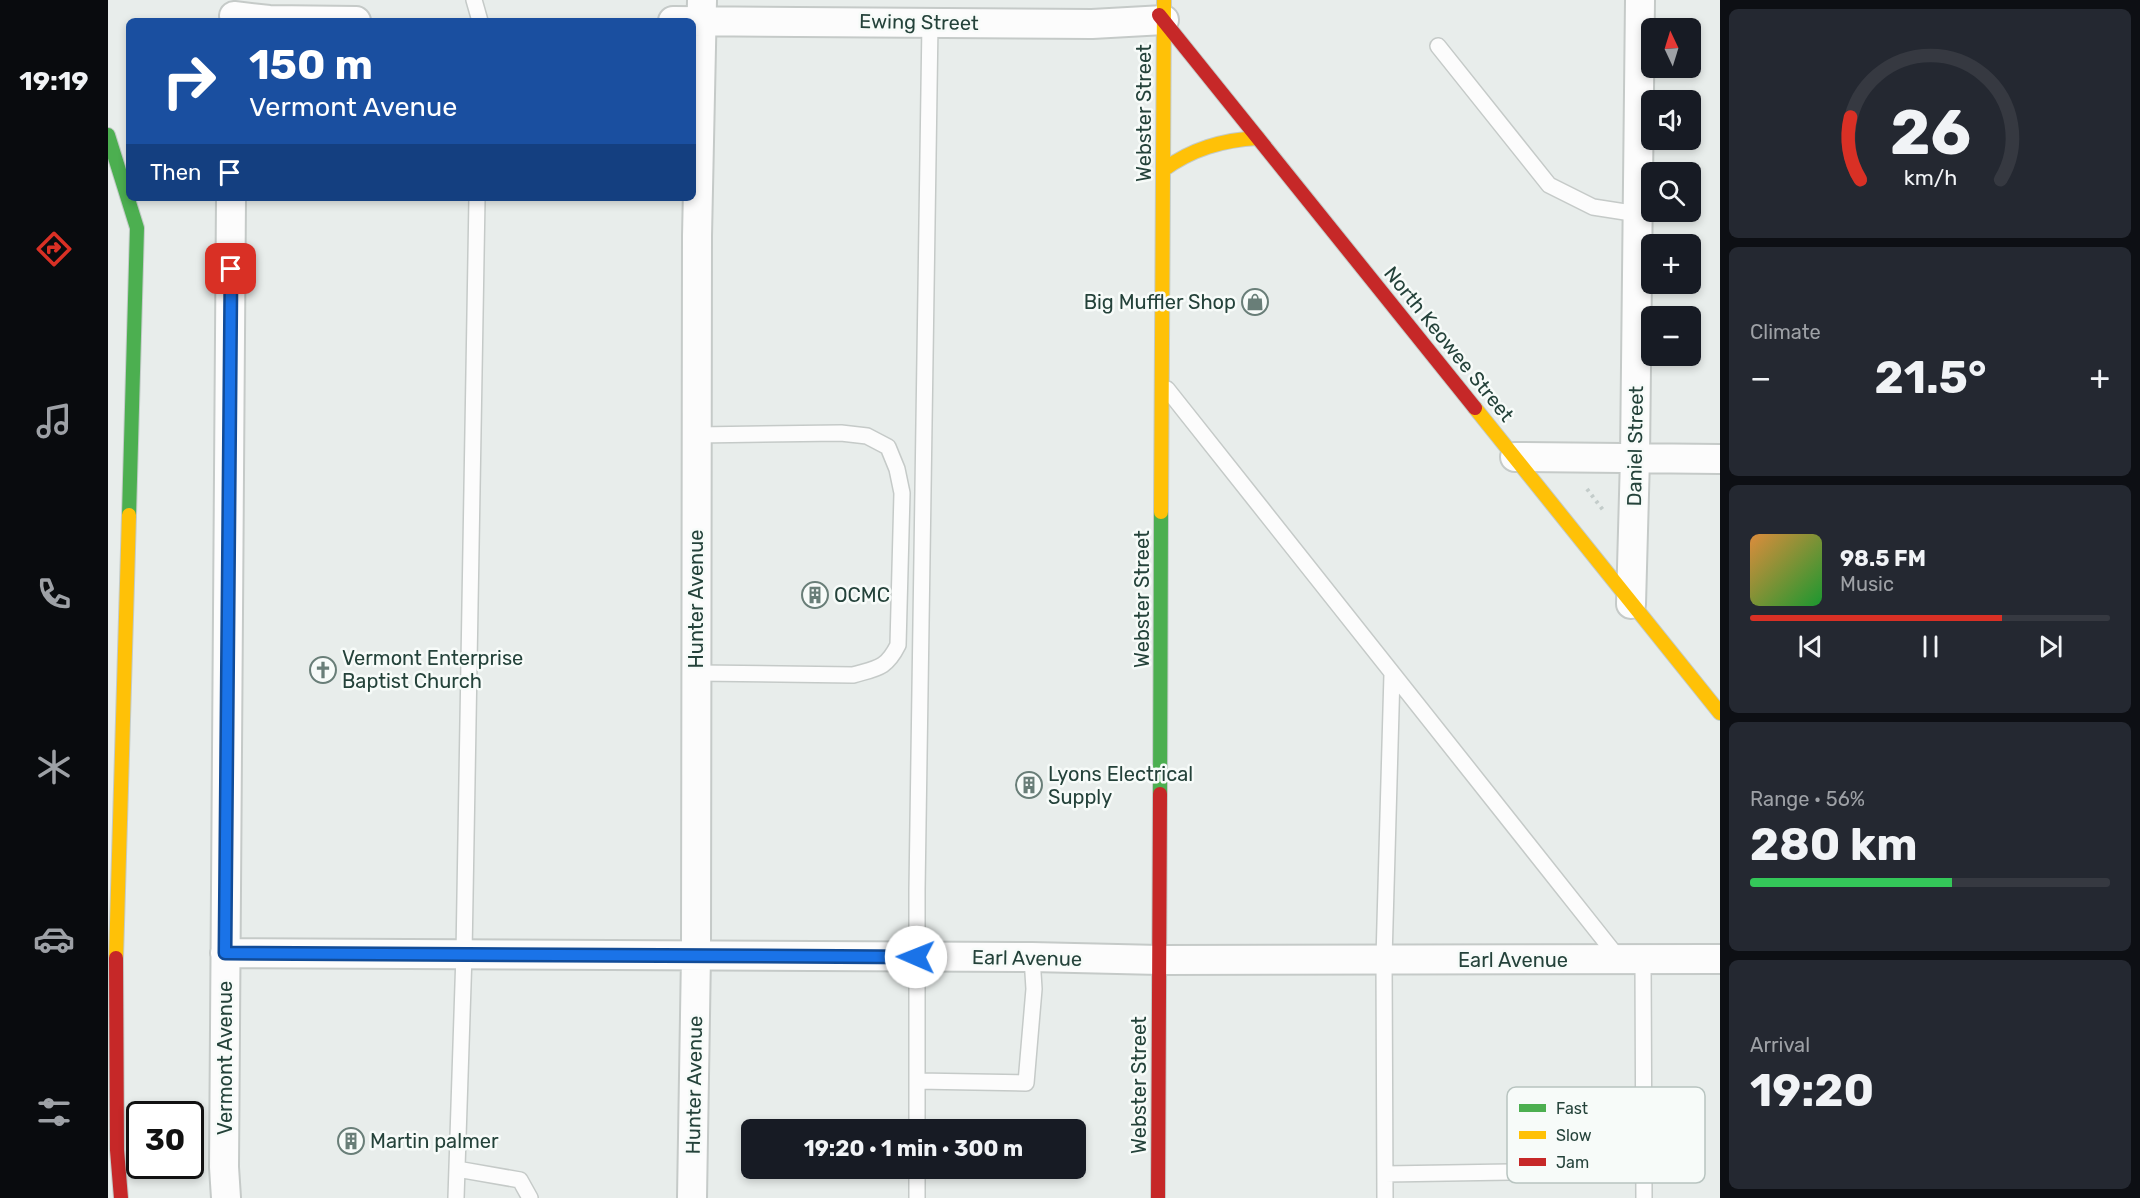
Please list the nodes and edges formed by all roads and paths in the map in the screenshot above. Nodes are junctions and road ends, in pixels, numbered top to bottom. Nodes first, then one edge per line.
1 (474, 0) edge
2 (1640, 0) edge
3 (1160, 9) edge
4 (702, 10) edge
5 (234, 12) edge
6 (260, 18) edge
7 (479, 18) edge
8 (681, 18) edge
9 (930, 22) junction
10 (1438, 46) dead end
11 (108, 135) edge
12 (1258, 138) junction
13 (1163, 170) junction
14 (126, 193) edge
15 (129, 201) edge
16 (231, 201) edge
17 (477, 201) edge
18 (1638, 214) junction
19 (1162, 382) junction
20 (697, 435) junction
21 (1515, 457) junction
22 (1635, 458) junction
23 (1720, 459) edge
24 (1587, 489) dead end
25 (1609, 518) dead end
26 (1631, 604) junction
27 (696, 673) junction
28 (1392, 674) junction
29 (1720, 713) edge
30 (225, 953) junction
31 (464, 954) junction
32 (696, 955) junction
33 (916, 957) junction
34 (1032, 957) junction
35 (1384, 959) junction
36 (1720, 959) edge
37 (1160, 960) junction
38 (1631, 960) junction
39 (916, 1081) junction
40 (1638, 1087) edge
41 (916, 1119) edge
42 (457, 1169) junction
43 (1507, 1172) edge
44 (1385, 1174) junction
45 (917, 1179) edge
46 (1643, 1183) edge
47 (121, 1198) edge
48 (226, 1198) edge
49 (456, 1198) edge
50 (530, 1198) edge
51 (692, 1198) edge
52 (917, 1198) edge
53 (1158, 1198) edge
54 (1385, 1198) edge
55 (1644, 1198) edge

1 - 7 lane
2 - 18 street, Daniel Street
3 - 9 street, Ewing Street
3 - 12 main road, North Keowee Street
3 - 13 main road, Webster Street
4 - 8 street, Ewing Street
4 - 9 street, Ewing Street
4 - 20 street, Hunter Avenue
5 - 6 street
9 - 33 lane
10 - 18 lane
11 - 14 main road
12 - 13 main road
12 - 21 main road, North Keowee Street
13 - 19 main road, Webster Street
15 - 47 main road
16 - 30 street, Vermont Avenue
17 - 31 lane
18 - 22 street, Daniel Street
19 - 28 lane
19 - 37 main road, Webster Street
20 - 27 street, Hunter Avenue
20 - 27 lane
21 - 22 street
21 - 26 main road, North Keowee Street
22 - 23 street
22 - 26 street, Daniel Street
24 - 25 path
26 - 29 main road, North Keowee Street
27 - 32 street, Hunter Avenue
28 - 35 lane
28 - 38 lane
30 - 31 street, Earl Avenue
30 - 48 street, Vermont Avenue
31 - 32 street, Earl Avenue
31 - 42 lane
32 - 33 street, Earl Avenue
32 - 51 street, Hunter Avenue
33 - 34 street, Earl Avenue
33 - 39 lane
34 - 37 street, Earl Avenue
34 - 39 lane
35 - 37 street, Earl Avenue
35 - 38 street, Earl Avenue
35 - 44 lane
36 - 38 street, Earl Avenue
37 - 53 main road, Webster Street
38 - 40 lane
39 - 41 lane
42 - 49 lane
42 - 50 lane
43 - 44 lane
44 - 54 lane
45 - 52 lane
46 - 55 lane

